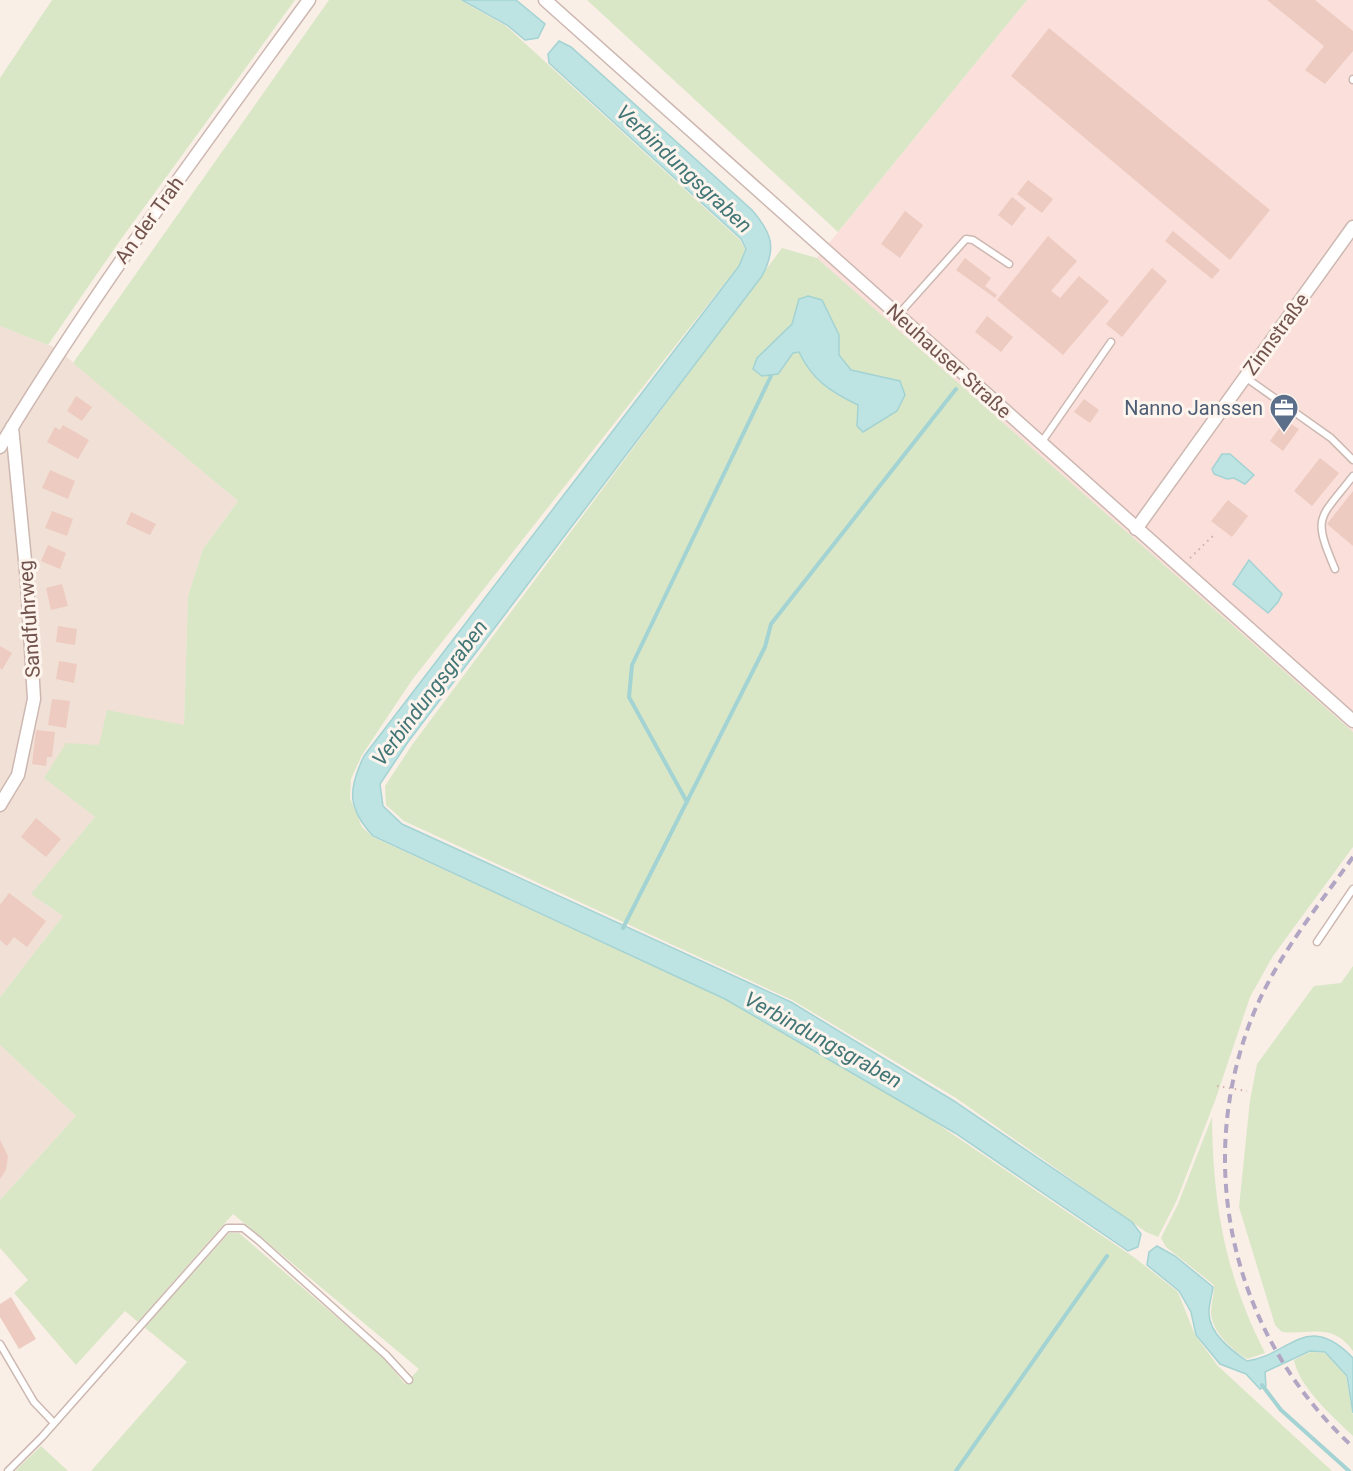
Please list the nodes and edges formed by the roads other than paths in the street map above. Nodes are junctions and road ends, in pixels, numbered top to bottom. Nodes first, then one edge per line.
1 (309, 0) edge
2 (545, 0) edge
3 (1353, 227) edge
4 (1009, 264) dead end
5 (898, 315) junction
6 (1111, 342) dead end
7 (1245, 377) junction
8 (12, 427) junction
9 (1040, 443) junction
10 (0, 447) edge
11 (1353, 460) edge
12 (1353, 476) edge
13 (1136, 529) junction
14 (1335, 569) dead end
15 (1353, 721) edge
16 (0, 805) edge
17 (1353, 889) edge
18 (1317, 942) dead end
19 (0, 1344) edge
20 (409, 1380) dead end
21 (54, 1423) junction
22 (8, 1471) edge

1 - 8 street, An der Trah
2 - 5 street, Neuhauser Straße
3 - 7 street, Zinnstraße
4 - 5 lane
5 - 9 street, Neuhauser Straße
6 - 9 lane
7 - 11 lane
7 - 13 street, Zinnstraße
8 - 10 street, An der Trah
8 - 16 street, Sandfuhrweg
9 - 13 street, Neuhauser Straße
12 - 14 lane
13 - 15 street, Neuhauser Straße
17 - 18 lane
19 - 21 lane
20 - 21 lane
21 - 22 lane

